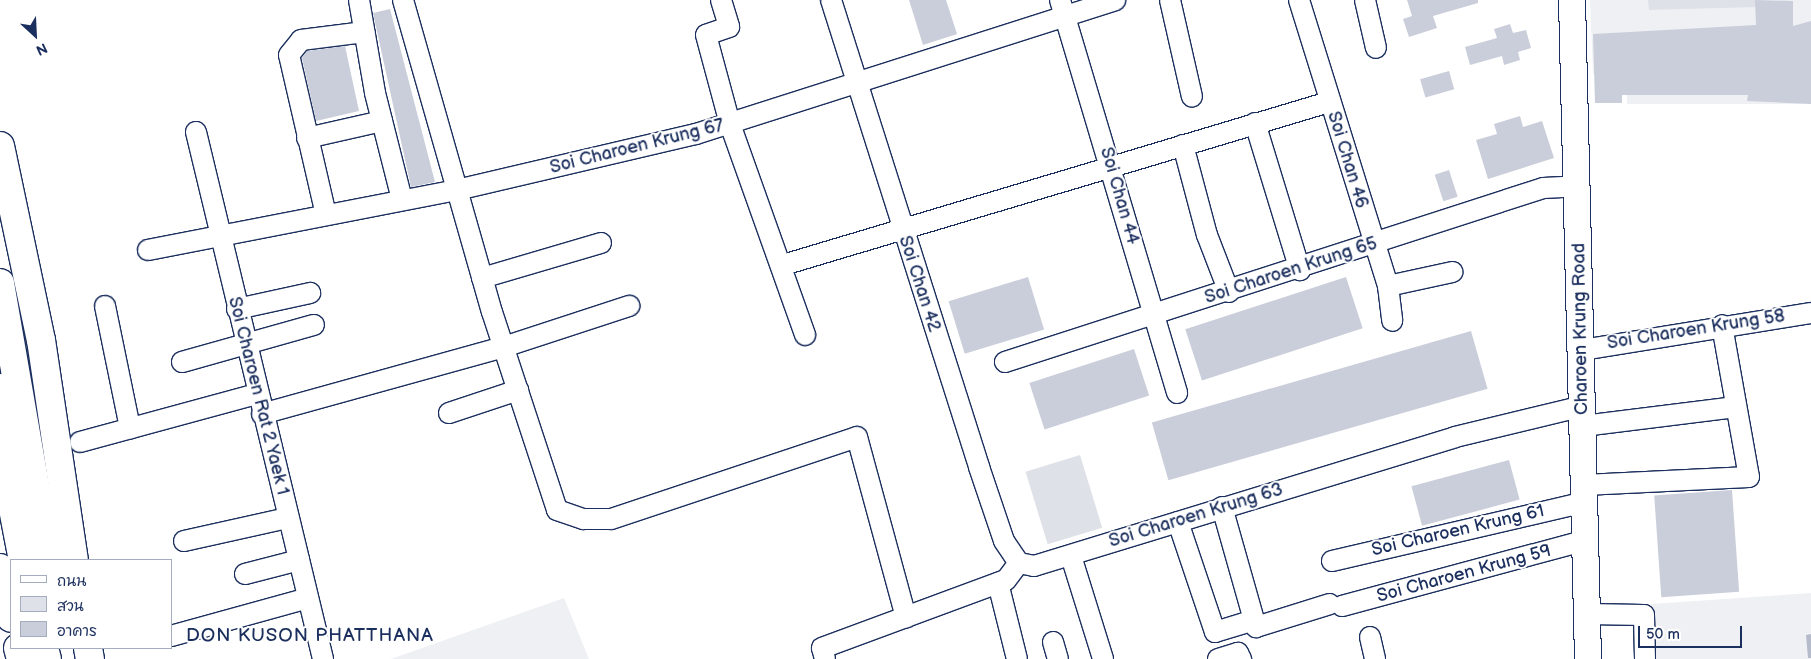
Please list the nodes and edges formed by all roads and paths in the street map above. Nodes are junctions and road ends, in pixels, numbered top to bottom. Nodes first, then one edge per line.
1 (359, 0) edge
2 (403, 0) edge
3 (721, 0) edge
4 (831, 0) edge
5 (1115, 0) edge
6 (1170, 0) edge
7 (1299, 0) edge
8 (1365, 0) edge
9 (1572, 0) edge
10 (1062, 8) edge
11 (364, 32) junction
12 (1376, 48) dead end
13 (857, 82) junction
14 (1192, 97) dead end
15 (1329, 102) junction
16 (382, 121) junction
17 (1255, 123) junction
18 (730, 124) junction
19 (196, 132) dead end
20 (307, 138) junction
21 (1183, 145) junction
22 (0, 146) edge
23 (1112, 167) junction
24 (1578, 186) junction
25 (457, 190) junction
26 (402, 200) junction
27 (326, 214) junction
28 (902, 233) junction
29 (218, 234) junction
30 (601, 243) dead end
31 (1373, 244) junction
32 (148, 250) dead end
33 (783, 265) junction
34 (1300, 270) junction
35 (1452, 272) dead end
36 (482, 278) junction
37 (0, 283) edge
38 (1388, 286) junction
39 (1229, 292) junction
40 (310, 293) dead end
41 (105, 306) dead end
42 (629, 306) dead end
43 (237, 309) junction
44 (1811, 313) edge
45 (1154, 316) junction
46 (1392, 321) dead end
47 (314, 325) dead end
48 (1722, 325) junction
49 (805, 335) dead end
50 (246, 346) junction
51 (504, 347) junction
52 (1582, 350) junction
53 (182, 362) dead end
54 (1005, 362) dead end
55 (0, 390) edge
56 (518, 390) junction
57 (1177, 393) dead end
58 (257, 394) junction
59 (1736, 407) junction
60 (449, 412) dead end
61 (262, 414) junction
62 (1583, 416) junction
63 (130, 428) junction
64 (0, 441) edge
65 (80, 442) dead end
66 (1585, 493) junction
67 (1222, 508) junction
68 (288, 518) junction
69 (1178, 522) junction
70 (1586, 540) junction
71 (184, 541) dead end
72 (1071, 556) junction
73 (23, 559) edge
74 (34, 559) edge
75 (48, 559) edge
76 (74, 559) edge
77 (299, 560) junction
78 (1332, 561) dead end
79 (1019, 563) junction
80 (0, 568) edge
81 (245, 574) dead end
82 (0, 583) edge
83 (998, 583) junction
84 (308, 598) junction
85 (10, 613) edge
86 (1587, 614) junction
87 (906, 617) junction
88 (1252, 621) junction
89 (10, 628) edge
90 (172, 636) edge
91 (1370, 637) dead end
92 (824, 653) edge
93 (323, 659) edge
94 (1017, 659) edge
95 (1103, 659) edge
96 (1218, 659) edge
97 (1241, 659) edge
98 (1375, 659) edge
99 (1588, 659) edge
100 (1645, 659) edge

1 - 11 street
2 - 25 street
3 - 18 street
4 - 13 street, Soi Chan 42
5 - 10 street, Soi Charoen Krung 67
6 - 14 street
7 - 15 street, Soi Chan 46
8 - 12 street
9 - 24 main road, Charoen Krung Road
10 - 13 street, Soi Charoen Krung 67
10 - 23 street, Soi Chan 44
11 - 16 street
11 - 20 street
13 - 18 street, Soi Charoen Krung 67
13 - 28 street, Soi Chan 42
15 - 17 street
15 - 31 street, Soi Chan 46
16 - 20 street
16 - 26 street
17 - 21 street
17 - 34 street
18 - 25 street, Soi Charoen Krung 67
18 - 33 street
19 - 29 street, Soi Charoen Rat 2 Yaek 1
20 - 27 street
21 - 23 street
21 - 39 street
22 - 76 highway
23 - 28 street
23 - 45 street, Soi Chan 44
24 - 31 street, Soi Charoen Krung 65
24 - 52 main road, Charoen Krung Road
25 - 26 street, Soi Charoen Krung 67
25 - 36 street
26 - 27 street, Soi Charoen Krung 67
27 - 29 street, Soi Charoen Krung 67
28 - 33 street
28 - 79 street, Soi Chan 42
29 - 32 street, Soi Charoen Krung 67
29 - 43 street, Soi Charoen Rat 2 Yaek 1
30 - 36 street
31 - 34 street, Soi Charoen Krung 65
31 - 38 street, Soi Chan 46
33 - 49 street
34 - 39 street, Soi Charoen Krung 65
35 - 38 street
36 - 51 street
37 - 75 highway
38 - 46 street, Soi Chan 46
39 - 45 street, Soi Charoen Krung 65
40 - 43 street
41 - 63 street
42 - 51 street
43 - 50 street, Soi Charoen Rat 2 Yaek 1
44 - 48 street, Soi Charoen Krung 58
45 - 54 street, Soi Charoen Krung 65
45 - 57 street, Soi Chan 44
47 - 50 street
48 - 52 street, Soi Charoen Krung 58
48 - 59 street
50 - 53 street
50 - 58 street, Soi Charoen Rat 2 Yaek 1
51 - 56 street
51 - 61 street
52 - 62 main road, Charoen Krung Road
55 - 74 main road
56 - 60 street
56 - 87 street
58 - 61 street, Soi Charoen Rat 2 Yaek 1
58 - 63 street
59 - 62 street, Soi Charoen Krung 63
59 - 66 street, Soi Charoen Krung 61
61 - 68 street, Soi Charoen Rat 2 Yaek 1
62 - 66 main road, Charoen Krung Road
62 - 67 street, Soi Charoen Krung 63
63 - 65 street
64 - 73 highway
66 - 70 main road, Charoen Krung Road
66 - 78 street, Soi Charoen Krung 61
67 - 69 street, Soi Charoen Krung 63
67 - 88 street
68 - 71 street
68 - 77 street, Soi Charoen Rat 2 Yaek 1
69 - 72 street, Soi Charoen Krung 63
69 - 88 street
70 - 86 main road, Charoen Krung Road
70 - 88 street, Soi Charoen Krung 59
72 - 79 street, Soi Charoen Krung 63
72 - 95 street
77 - 81 street
77 - 84 street, Soi Charoen Rat 2 Yaek 1
79 - 83 street
80 - 85 highway
82 - 89 main road
83 - 87 street
83 - 94 street
84 - 90 street
84 - 93 street, Soi Charoen Rat 2 Yaek 1
86 - 99 main road, Charoen Krung Road
86 - 100 street
87 - 92 street
91 - 98 street
96 - 97 street

